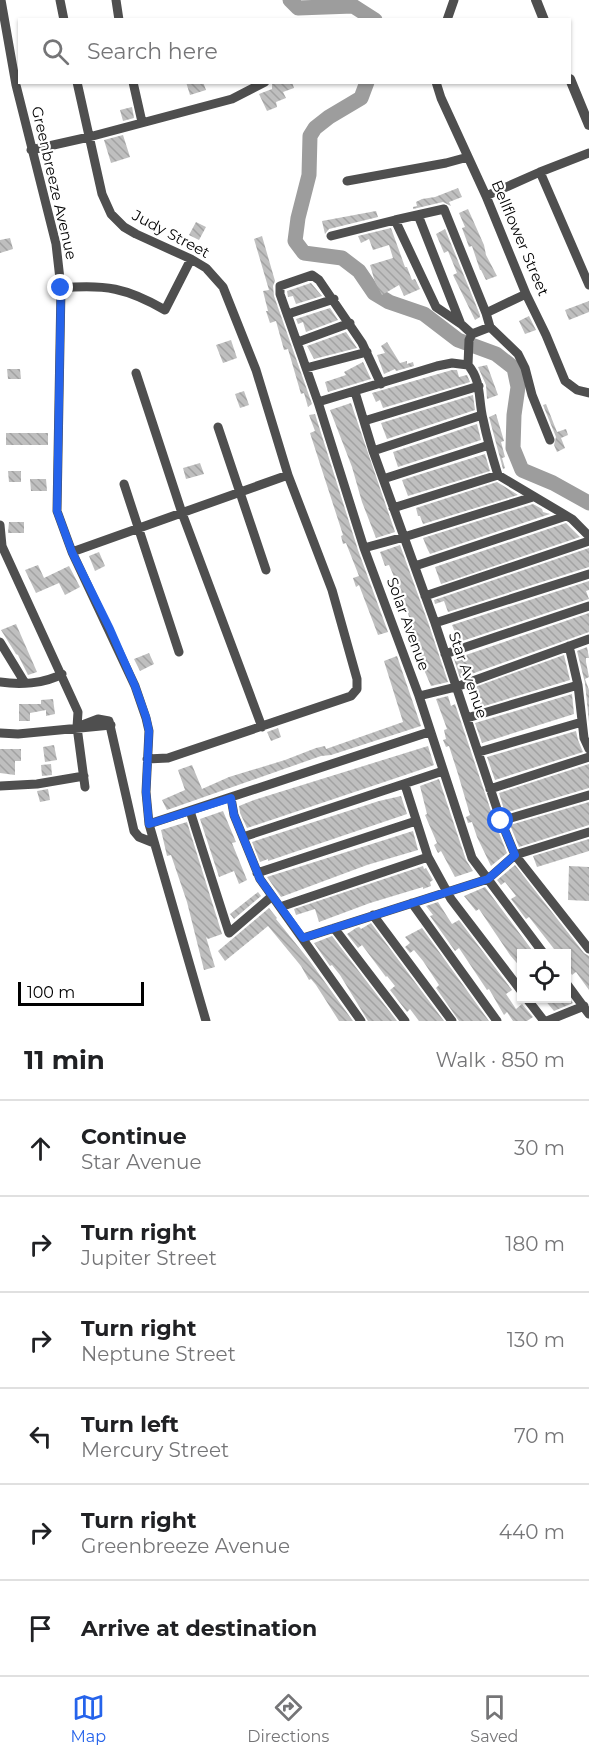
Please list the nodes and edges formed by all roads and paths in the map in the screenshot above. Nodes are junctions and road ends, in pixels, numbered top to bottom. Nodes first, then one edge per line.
1 (0, 0) edge
2 (60, 0) edge
3 (116, 0) edge
4 (454, 0) edge
5 (536, 0) edge
6 (64, 18) edge
7 (119, 18) edge
8 (448, 18) edge
9 (543, 18) edge
10 (571, 81) edge
11 (77, 84) edge
12 (133, 84) edge
13 (261, 84) edge
14 (437, 84) edge
15 (142, 122) junction
16 (589, 125) edge
17 (88, 137) junction
18 (31, 150) junction
19 (589, 153) edge
20 (468, 157) junction
21 (540, 172) junction
22 (347, 181) dead end
23 (486, 196) junction
24 (418, 215) junction
25 (395, 219) junction
26 (331, 237) dead end
27 (191, 259) junction
28 (589, 285) edge
29 (61, 288) junction
30 (526, 294) junction
31 (333, 299) junction
32 (486, 313) junction
33 (288, 314) junction
34 (350, 323) junction
35 (461, 324) junction
36 (490, 327) junction
37 (470, 337) junction
38 (298, 342) junction
39 (367, 352) junction
40 (468, 362) junction
41 (306, 368) junction
42 (136, 373) dead end
43 (381, 384) junction
44 (479, 386) junction
45 (355, 392) junction
46 (589, 393) edge
47 (318, 402) junction
48 (482, 415) junction
49 (364, 421) junction
50 (218, 427) dead end
51 (550, 440) dead end
52 (489, 445) junction
53 (373, 451) junction
54 (288, 475) junction
55 (498, 475) junction
56 (383, 479) junction
57 (124, 484) dead end
58 (240, 492) junction
59 (532, 497) junction
60 (393, 508) junction
61 (182, 513) junction
62 (566, 516) junction
63 (0, 525) edge
64 (140, 528) junction
65 (589, 536) edge
66 (404, 537) junction
67 (589, 541) edge
68 (364, 548) junction
69 (72, 552) junction
70 (415, 566) junction
71 (266, 570) dead end
72 (589, 574) edge
73 (425, 596) junction
74 (589, 606) edge
75 (435, 623) junction
76 (589, 639) edge
77 (0, 642) edge
78 (569, 646) junction
79 (179, 652) dead end
80 (445, 654) junction
81 (62, 674) junction
82 (0, 682) edge
83 (25, 683) junction
84 (578, 685) junction
85 (456, 687) junction
86 (419, 696) junction
87 (467, 718) junction
88 (582, 722) junction
89 (77, 727) junction
90 (262, 727) junction
91 (429, 732) junction
92 (0, 734) edge
93 (589, 749) edge
94 (478, 752) junction
95 (589, 757) edge
96 (147, 759) junction
97 (443, 771) junction
98 (84, 776) junction
99 (405, 785) junction
100 (0, 786) edge
101 (85, 787) dead end
102 (490, 789) junction
103 (589, 795) edge
104 (231, 798) junction
105 (190, 811) junction
106 (417, 821) junction
107 (501, 821) junction
108 (149, 824) junction
109 (589, 832) edge
110 (243, 837) junction
111 (154, 843) junction
112 (515, 855) junction
113 (428, 857) junction
114 (257, 873) junction
115 (488, 879) junction
116 (447, 891) junction
117 (271, 897) junction
118 (412, 903) junction
119 (280, 907) junction
120 (373, 915) junction
121 (334, 928) junction
122 (303, 938) junction
123 (540, 949) edge
124 (589, 949) edge
125 (517, 985) edge
126 (571, 989) edge
127 (530, 1003) edge
128 (586, 1010) edge
129 (206, 1021) edge
130 (361, 1021) edge
131 (405, 1021) edge
132 (452, 1021) edge
133 (497, 1021) edge
134 (545, 1021) edge

1 - 18 street, Greenbreeze Avenue
2 - 6 street
3 - 7 street
4 - 8 street
5 - 9 street
10 - 16 street
11 - 17 street, Judy Street
12 - 15 street
13 - 15 street
14 - 20 street, Bellflower Street
15 - 17 street
17 - 18 street
17 - 27 street, Judy Street
18 - 29 street, Greenbreeze Avenue
19 - 21 street
20 - 22 street
20 - 23 street, Bellflower Street
21 - 23 street
21 - 28 street
23 - 30 street, Bellflower Street
24 - 25 street
24 - 32 street
24 - 35 street
25 - 26 street
25 - 35 street
27 - 29 street
27 - 54 street, Judy Street
29 - 69 street, Greenbreeze Avenue
30 - 32 street
30 - 46 street, Bellflower Street
31 - 33 street
31 - 33 street, Solar Avenue
31 - 34 street
32 - 36 street
33 - 38 street, Solar Avenue
34 - 38 street
34 - 39 street
35 - 37 street
36 - 37 street
36 - 51 street
37 - 40 street
38 - 41 street, Solar Avenue
39 - 41 street
39 - 43 street
40 - 43 street
40 - 44 street
41 - 47 street, Solar Avenue
42 - 61 street
43 - 45 street
44 - 48 street
44 - 49 street
45 - 47 street
45 - 49 street, Star Avenue
47 - 68 street, Solar Avenue
48 - 52 street
48 - 53 street
49 - 53 street, Star Avenue
50 - 58 street
52 - 55 street
52 - 56 street
53 - 56 street, Star Avenue
54 - 58 street
54 - 90 street, Judy Street
55 - 59 street
55 - 60 street
56 - 60 street, Star Avenue
57 - 64 street
58 - 61 street
58 - 71 street
59 - 62 street
59 - 66 street
60 - 66 street, Star Avenue
61 - 64 street
61 - 90 street
62 - 65 street
62 - 70 street
63 - 81 street
64 - 69 street
64 - 79 street
66 - 68 street
66 - 70 street, Star Avenue
67 - 73 street
68 - 86 street, Solar Avenue
69 - 96 street, Greenbreeze Avenue
70 - 73 street, Star Avenue
72 - 75 street
73 - 75 street, Star Avenue
74 - 80 street
75 - 80 street, Star Avenue
76 - 78 street
77 - 83 street
78 - 84 street
78 - 85 street
80 - 85 street, Star Avenue
81 - 83 street
81 - 89 street
82 - 83 street
84 - 87 street
84 - 88 street
85 - 86 street
85 - 87 street, Star Avenue
86 - 91 street, Solar Avenue
87 - 94 street, Star Avenue
88 - 93 street
88 - 94 street
89 - 92 street
89 - 98 street
89 - 111 street
90 - 96 street
91 - 97 street, Solar Avenue
91 - 104 street
94 - 102 street, Star Avenue
95 - 102 street
96 - 108 street, Greenbreeze Avenue
97 - 99 street
97 - 115 street, Solar Avenue
98 - 100 street
98 - 101 street
99 - 106 street
99 - 110 street
102 - 107 street, Star Avenue
103 - 107 street
104 - 105 street
104 - 110 street
105 - 108 street
105 - 117 street
106 - 113 street
106 - 114 street
107 - 112 street, Star Avenue
108 - 111 street, Greenbreeze Avenue
109 - 112 street
110 - 114 street
111 - 129 street, Greenbreeze Avenue
112 - 115 street
112 - 124 street, Star Avenue
113 - 116 street
113 - 119 street
114 - 117 street
115 - 116 street
115 - 123 street, Solar Avenue
116 - 118 street
116 - 125 street
117 - 119 street
118 - 120 street
118 - 133 street
119 - 122 street
120 - 121 street
120 - 132 street
121 - 122 street
121 - 131 street
122 - 130 street
126 - 128 street
127 - 134 street
128 - 134 street

